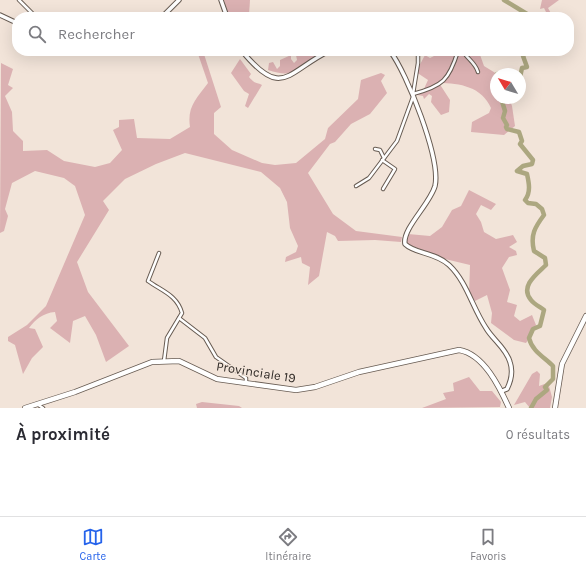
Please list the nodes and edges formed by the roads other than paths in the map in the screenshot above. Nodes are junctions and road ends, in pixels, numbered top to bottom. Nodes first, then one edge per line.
1 (18, 0) edge
2 (179, 0) edge
3 (221, 0) edge
4 (31, 12) edge
5 (167, 12) edge
6 (225, 12) edge
7 (0, 15) edge
8 (12, 21) edge
9 (247, 56) edge
10 (322, 56) edge
11 (393, 56) edge
12 (418, 56) edge
13 (456, 56) edge
14 (466, 56) edge
15 (478, 72) dead end
16 (413, 96) junction
17 (375, 148) dead end
18 (383, 159) junction
19 (356, 186) dead end
20 (384, 189) dead end
21 (159, 253) dead end
22 (586, 316) edge
23 (179, 318) junction
24 (164, 361) junction
25 (246, 382) junction
26 (502, 391) junction
27 (37, 404) junction
28 (25, 408) edge
29 (43, 408) edge
30 (508, 408) edge
31 (555, 408) edge

1 - 4 street
2 - 5 street
3 - 6 street
7 - 8 street
9 - 10 street
11 - 16 street
12 - 16 street
13 - 16 street
14 - 15 street
16 - 18 street
16 - 26 street
17 - 18 street
18 - 19 street
18 - 20 street
21 - 23 street
22 - 31 main road
23 - 24 street
23 - 25 street
24 - 25 main road, Provinciale 19
24 - 27 main road, Provinciale 19
25 - 26 main road, Provinciale 19
26 - 30 main road, Provinciale 19
27 - 28 main road, Provinciale 19
27 - 29 street

